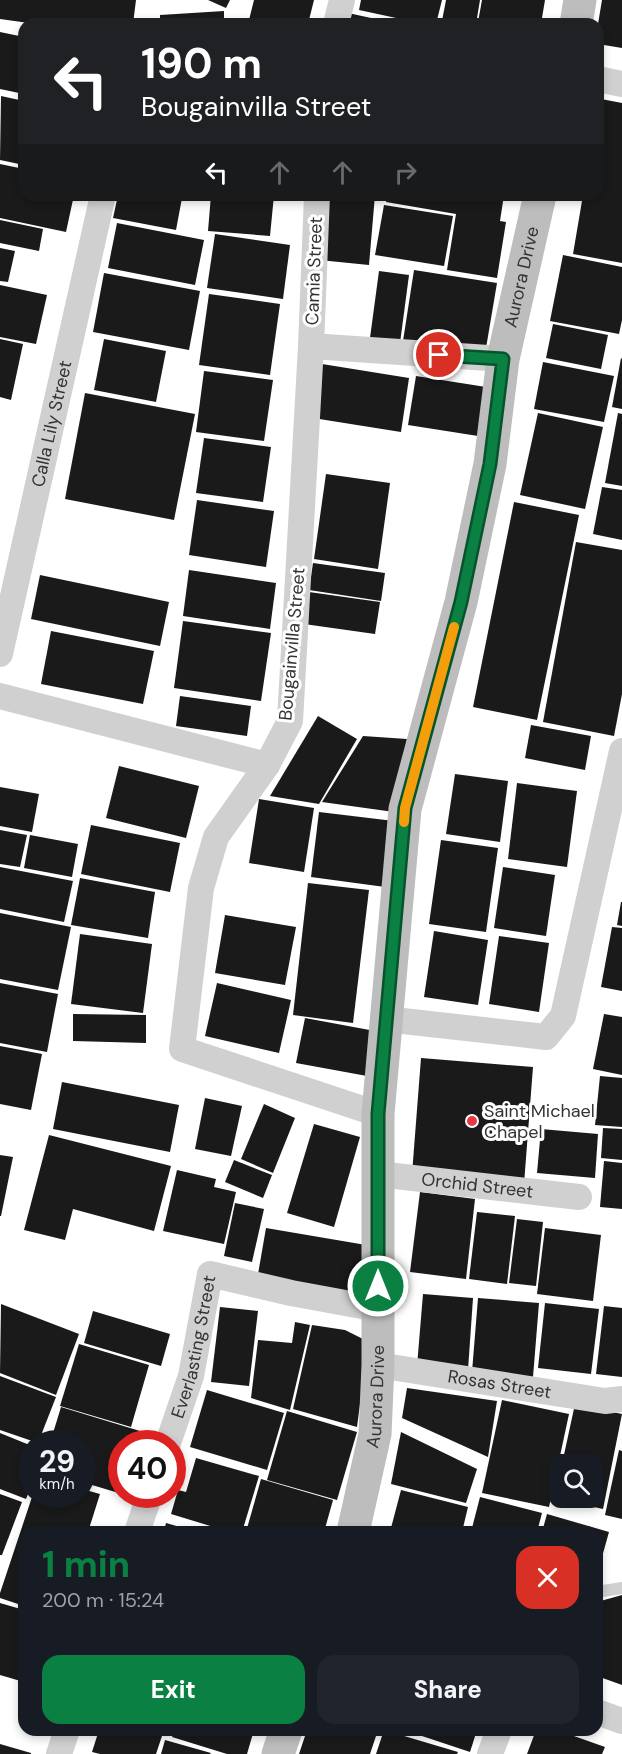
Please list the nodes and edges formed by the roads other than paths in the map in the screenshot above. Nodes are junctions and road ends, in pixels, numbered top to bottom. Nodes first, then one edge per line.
1 (342, 0) edge
2 (580, 0) edge
3 (338, 18) edge
4 (577, 18) edge
5 (604, 80) edge
6 (622, 84) edge
7 (102, 201) edge
8 (317, 201) edge
9 (539, 201) edge
10 (311, 346) junction
11 (503, 359) junction
12 (0, 654) edge
13 (0, 696) edge
14 (622, 751) edge
15 (267, 765) junction
16 (385, 1019) junction
17 (378, 1114) junction
18 (378, 1174) junction
19 (579, 1197) dead end
20 (378, 1309) junction
21 (378, 1365) junction
22 (622, 1399) edge
23 (172, 1430) edge
24 (145, 1508) edge
25 (139, 1526) edge
26 (354, 1526) edge
27 (622, 1588) edge
28 (603, 1591) edge
29 (603, 1714) edge
30 (622, 1720) edge
31 (65, 1736) edge
32 (284, 1736) edge
33 (497, 1736) edge
34 (59, 1754) edge
35 (278, 1754) edge
36 (490, 1754) edge

1 - 3 street
2 - 4 street
5 - 6 street
7 - 12 street, Calla Lily Street
8 - 10 street, Camia Street
9 - 11 street, Aurora Drive
10 - 11 street
10 - 15 street, Bougainvilla Street
11 - 16 street, Aurora Drive
13 - 15 street
14 - 16 street
15 - 17 street, Bougainvilla Street
16 - 17 street, Aurora Drive
17 - 18 street, Aurora Drive
18 - 19 street, Orchid Street
18 - 20 street, Aurora Drive
20 - 21 street, Aurora Drive
20 - 23 street, Everlasting Street
21 - 22 street, Rosas Street
21 - 26 street, Aurora Drive
24 - 25 street
27 - 28 lane
29 - 30 street
31 - 34 street
32 - 35 street
33 - 36 street

